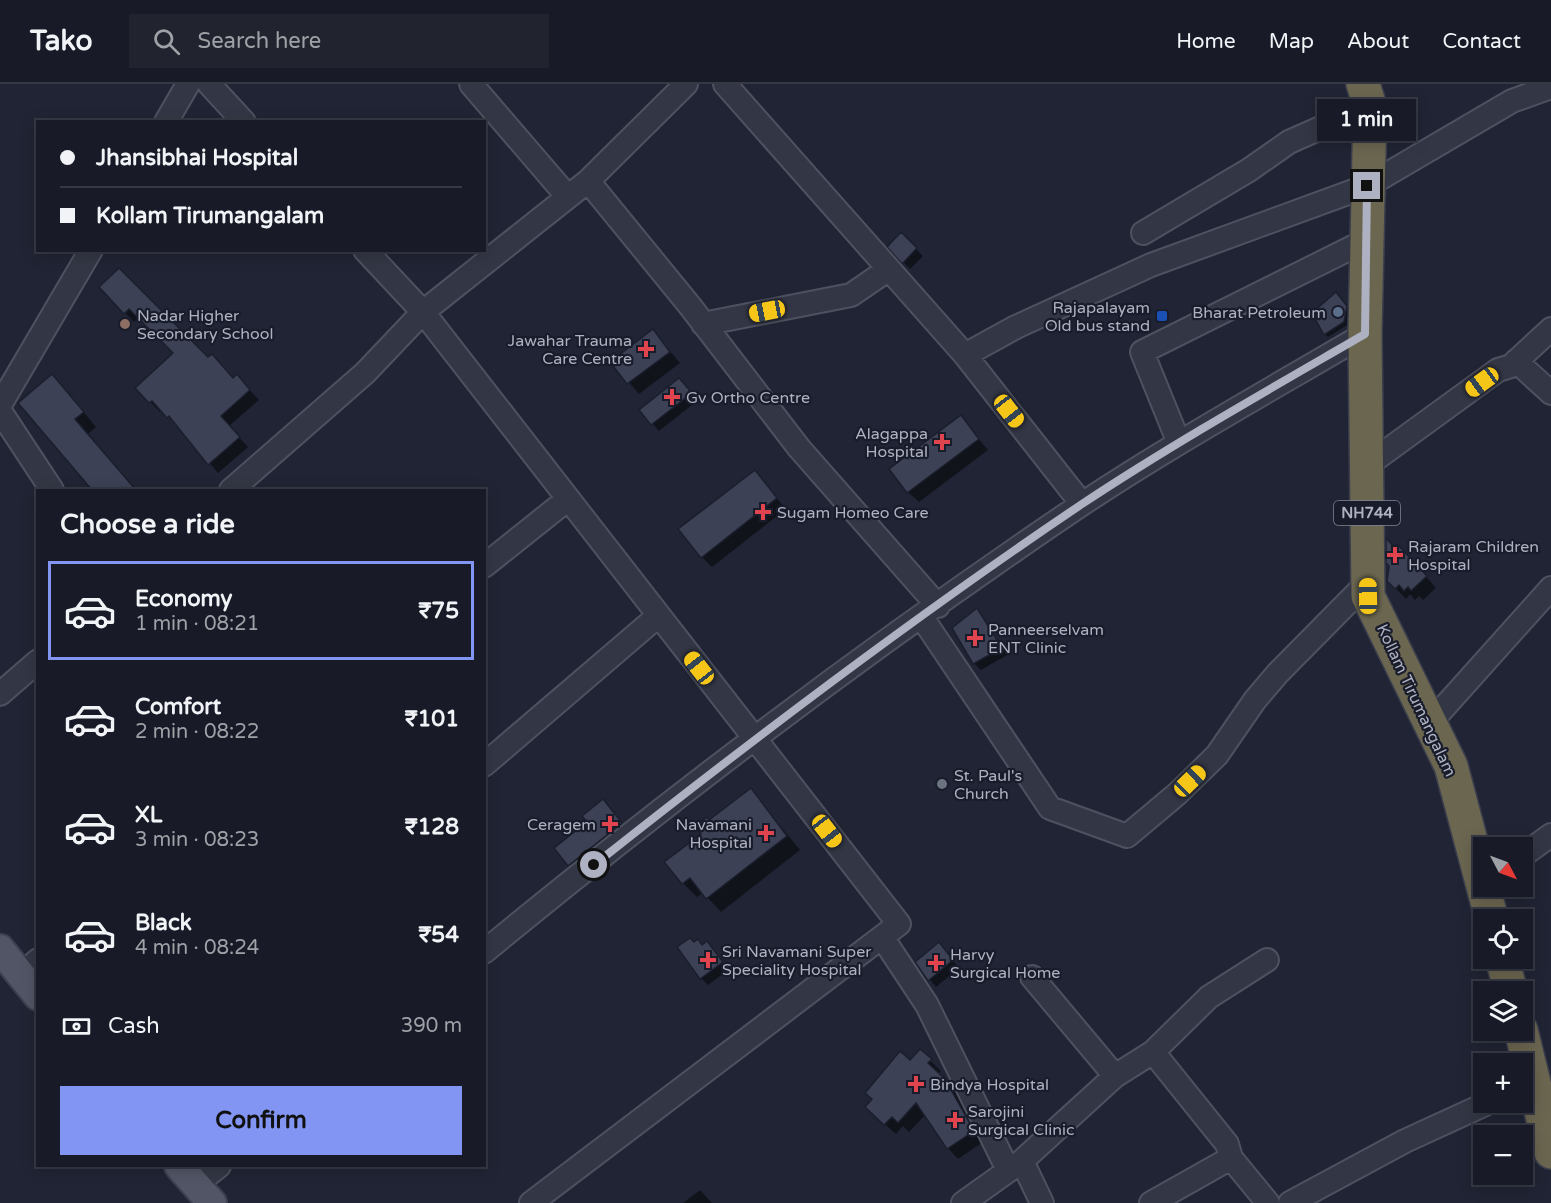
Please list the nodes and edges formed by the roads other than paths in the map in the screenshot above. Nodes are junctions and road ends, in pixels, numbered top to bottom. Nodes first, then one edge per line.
1 (188, 84) edge
2 (209, 84) edge
3 (471, 84) edge
4 (686, 84) edge
5 (725, 84) edge
6 (1551, 87) edge
7 (1366, 95) edge
8 (167, 120) edge
9 (242, 120) edge
10 (588, 181) junction
11 (1367, 186) junction
12 (568, 197) junction
13 (1143, 233) dead end
14 (1366, 240) junction
15 (90, 252) edge
16 (367, 252) edge
17 (889, 269) junction
18 (423, 312) junction
19 (703, 324) junction
20 (1551, 329) edge
21 (1365, 334) junction
22 (965, 355) junction
23 (1516, 360) junction
24 (1551, 393) edge
25 (0, 405) edge
26 (0, 411) edge
27 (1179, 443) junction
28 (1366, 466) junction
29 (51, 489) edge
30 (232, 489) edge
31 (568, 499) junction
32 (1082, 504) junction
33 (486, 564) edge
34 (1367, 583) junction
35 (1551, 588) edge
36 (930, 611) junction
37 (658, 616) junction
38 (36, 663) edge
39 (0, 694) edge
40 (1430, 723) junction
41 (754, 738) junction
42 (486, 763) edge
43 (1551, 835) edge
44 (1473, 848) edge
45 (1533, 848) edge
46 (882, 937) junction
47 (0, 949) edge
48 (486, 950) edge
49 (1267, 960) dead end
50 (32, 977) edge
51 (1032, 977) dead end
52 (1153, 1052) junction
53 (1115, 1076) junction
54 (1533, 1097) edge
55 (1473, 1110) edge
56 (1549, 1137) edge
57 (1231, 1158) junction
58 (1015, 1166) junction
59 (218, 1167) edge
60 (196, 1184) edge
61 (531, 1203) edge
62 (963, 1203) edge
63 (1042, 1203) edge
64 (1151, 1203) edge
65 (1268, 1203) edge
66 (1290, 1203) edge

1 - 8 street
2 - 9 street
3 - 12 street
4 - 10 street
5 - 17 street
6 - 11 street
7 - 11 highway, Kollam Tirumangalam / NH744
7 - 13 street
10 - 12 street
10 - 19 street
11 - 14 highway, Kollam Tirumangalam / NH744
11 - 22 street
12 - 18 street
14 - 21 highway, Kollam Tirumangalam / NH744
14 - 27 street
15 - 25 street
16 - 18 street
17 - 19 street
17 - 22 street
18 - 30 street
18 - 31 street
19 - 36 street
20 - 23 street
21 - 27 street
21 - 28 highway, Kollam Tirumangalam / NH744
22 - 32 street
23 - 24 street
23 - 28 street
26 - 29 street
27 - 32 street
28 - 34 highway, Kollam Tirumangalam / NH744
31 - 33 street
31 - 37 street
32 - 36 street
34 - 36 street
34 - 40 highway, Kollam Tirumangalam / NH744
35 - 40 street
36 - 41 street
37 - 41 street
37 - 42 street
38 - 39 street
40 - 44 highway, Kollam Tirumangalam / NH744
41 - 46 street
41 - 48 street
43 - 45 street
46 - 58 street
46 - 61 street
47 - 50 main road
49 - 52 street
51 - 53 street
52 - 53 street
52 - 57 street
53 - 58 street
54 - 56 highway
55 - 66 street
57 - 64 street
57 - 65 street
58 - 62 street
58 - 63 street
59 - 60 street

